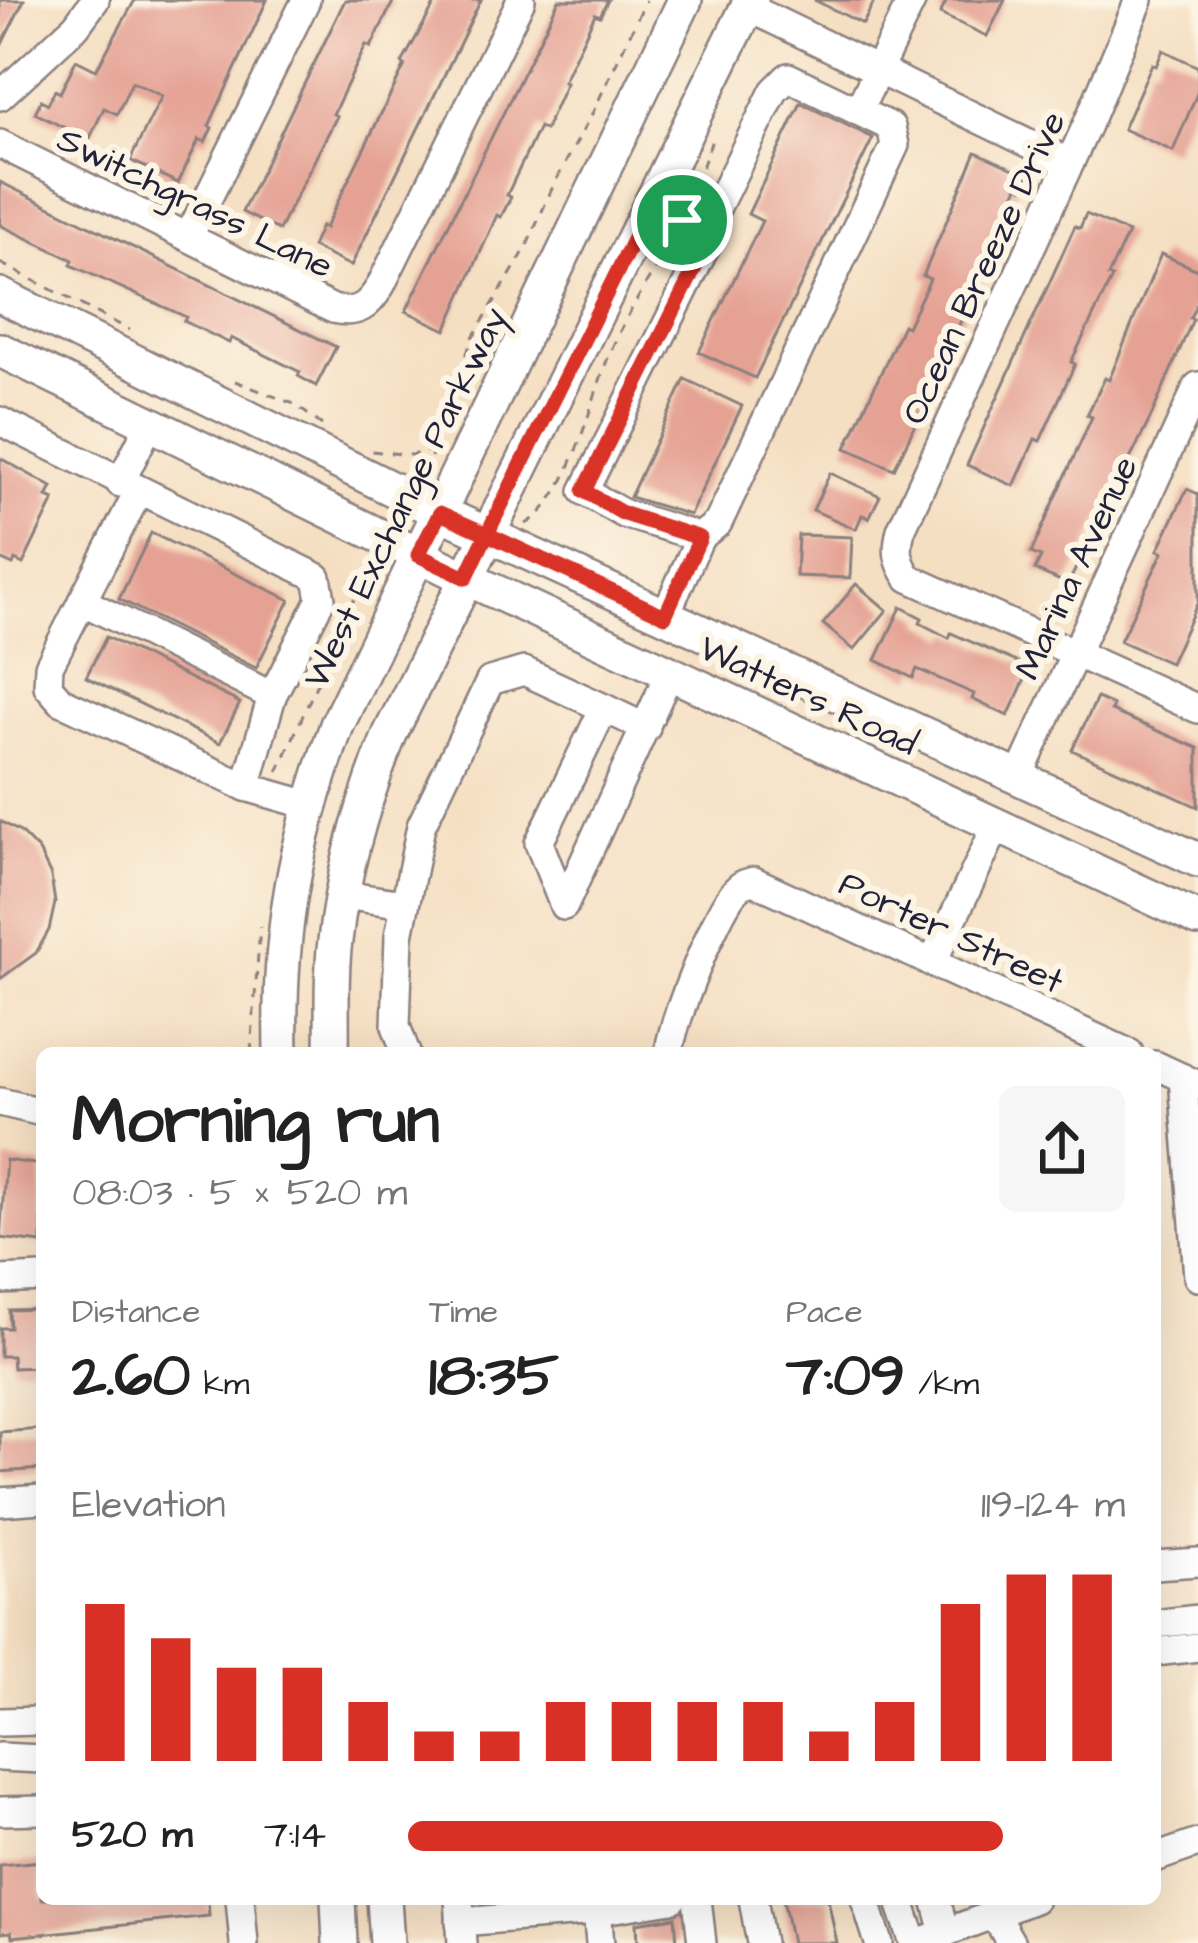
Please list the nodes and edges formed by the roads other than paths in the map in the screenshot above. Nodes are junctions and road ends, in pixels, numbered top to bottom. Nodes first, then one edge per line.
1 (95, 0) edge
2 (306, 0) edge
3 (521, 0) edge
4 (685, 0) edge
5 (912, 0) edge
6 (1139, 0) edge
7 (743, 2) edge
8 (878, 71) junction
9 (0, 96) edge
10 (859, 110) junction
11 (0, 144) edge
12 (1070, 164) junction
13 (652, 202) junction
14 (693, 226) junction
15 (189, 236) junction
16 (0, 295) edge
17 (0, 350) edge
18 (1198, 386) edge
19 (0, 421) edge
20 (149, 423) junction
21 (129, 487) junction
22 (440, 513) junction
23 (487, 534) junction
24 (700, 538) junction
25 (418, 555) junction
26 (466, 578) junction
27 (82, 601) junction
28 (665, 616) junction
29 (1075, 653) junction
30 (670, 672) junction
31 (272, 696) junction
32 (604, 708) junction
33 (1198, 709) edge
34 (646, 728) junction
35 (1018, 778) junction
36 (246, 787) junction
37 (310, 805) junction
38 (997, 825) junction
39 (1198, 860) edge
40 (342, 895) junction
41 (405, 904) junction
42 (1198, 919) edge
43 (933, 961) junction
44 (1083, 1044) edge
45 (281, 1047) edge
46 (332, 1047) edge
47 (404, 1047) edge
48 (670, 1047) edge
49 (1161, 1068) edge
50 (1190, 1082) edge
51 (0, 1102) edge
52 (36, 1111) edge
53 (1198, 1277) edge
54 (36, 1278) edge
55 (0, 1280) edge
56 (36, 1499) edge
57 (0, 1502) edge
58 (1198, 1562) edge
59 (1161, 1565) edge
60 (1198, 1619) edge
61 (1161, 1623) edge
62 (1198, 1647) edge
63 (1161, 1651) edge
64 (36, 1721) edge
65 (0, 1722) edge
66 (0, 1757) edge
67 (36, 1759) edge
68 (36, 1810) edge
69 (0, 1811) edge
70 (1198, 1844) edge
71 (1161, 1856) edge
72 (241, 1905) edge
73 (338, 1905) edge
74 (384, 1905) edge
75 (597, 1905) edge
76 (698, 1905) edge
77 (754, 1905) edge
78 (868, 1905) edge
79 (901, 1905) edge
80 (938, 1905) edge
81 (1018, 1905) edge
82 (546, 1907) edge
83 (994, 1914) junction
84 (460, 1921) edge
85 (946, 1933) junction
86 (244, 1943) edge
87 (340, 1943) edge
88 (387, 1943) edge
89 (600, 1943) edge
90 (702, 1943) edge
91 (761, 1943) edge
92 (879, 1943) edge
93 (916, 1943) edge
94 (1011, 1943) edge

1 - 9 street
2 - 15 street
3 - 15 street, Switchgrass Lane
4 - 22 main road, West Exchange Parkway
5 - 8 street
6 - 12 street, Ocean Breeze Drive
7 - 8 street
7 - 13 main road
8 - 10 street
8 - 12 street
10 - 14 street
10 - 24 street
11 - 15 street, Switchgrass Lane
12 - 29 street, Ocean Breeze Drive
13 - 14 street
13 - 23 main road
14 - 24 street
16 - 22 main road, Watters Road
17 - 20 main road, Watters Road
18 - 29 street, Marina Avenue
19 - 21 street
20 - 21 street
20 - 25 main road, Watters Road
21 - 27 street
21 - 31 street
22 - 23 main road, Watters Road
22 - 25 main road, West Exchange Parkway
23 - 26 main road
23 - 28 main road, Watters Road
24 - 28 street
25 - 26 main road, Watters Road
25 - 37 main road, West Exchange Parkway
26 - 30 main road, Watters Road
26 - 40 main road
27 - 31 street
27 - 36 street
28 - 35 main road, Watters Road
29 - 33 street
29 - 35 street, Marina Avenue
30 - 34 street
30 - 38 main road, Watters Road
31 - 36 street
32 - 34 street
32 - 34 street
32 - 41 street
35 - 39 main road, Watters Road
36 - 37 street
37 - 45 main road, West Exchange Parkway
38 - 42 main road, Watters Road
38 - 43 street
40 - 41 street
40 - 46 main road
41 - 47 street
43 - 44 street, Porter Street
43 - 48 street, Porter Street
49 - 50 street
50 - 53 street
51 - 52 street
54 - 55 street
56 - 57 street
58 - 59 street
60 - 61 street
62 - 63 street
64 - 65 street
66 - 67 street
68 - 69 street
70 - 71 street
72 - 86 street
73 - 87 main road
74 - 88 main road
75 - 82 street
75 - 89 street
76 - 90 street
77 - 91 street
78 - 92 street
79 - 93 street
80 - 85 street
81 - 83 street
82 - 84 street
83 - 85 street
83 - 94 street
85 - 93 street

